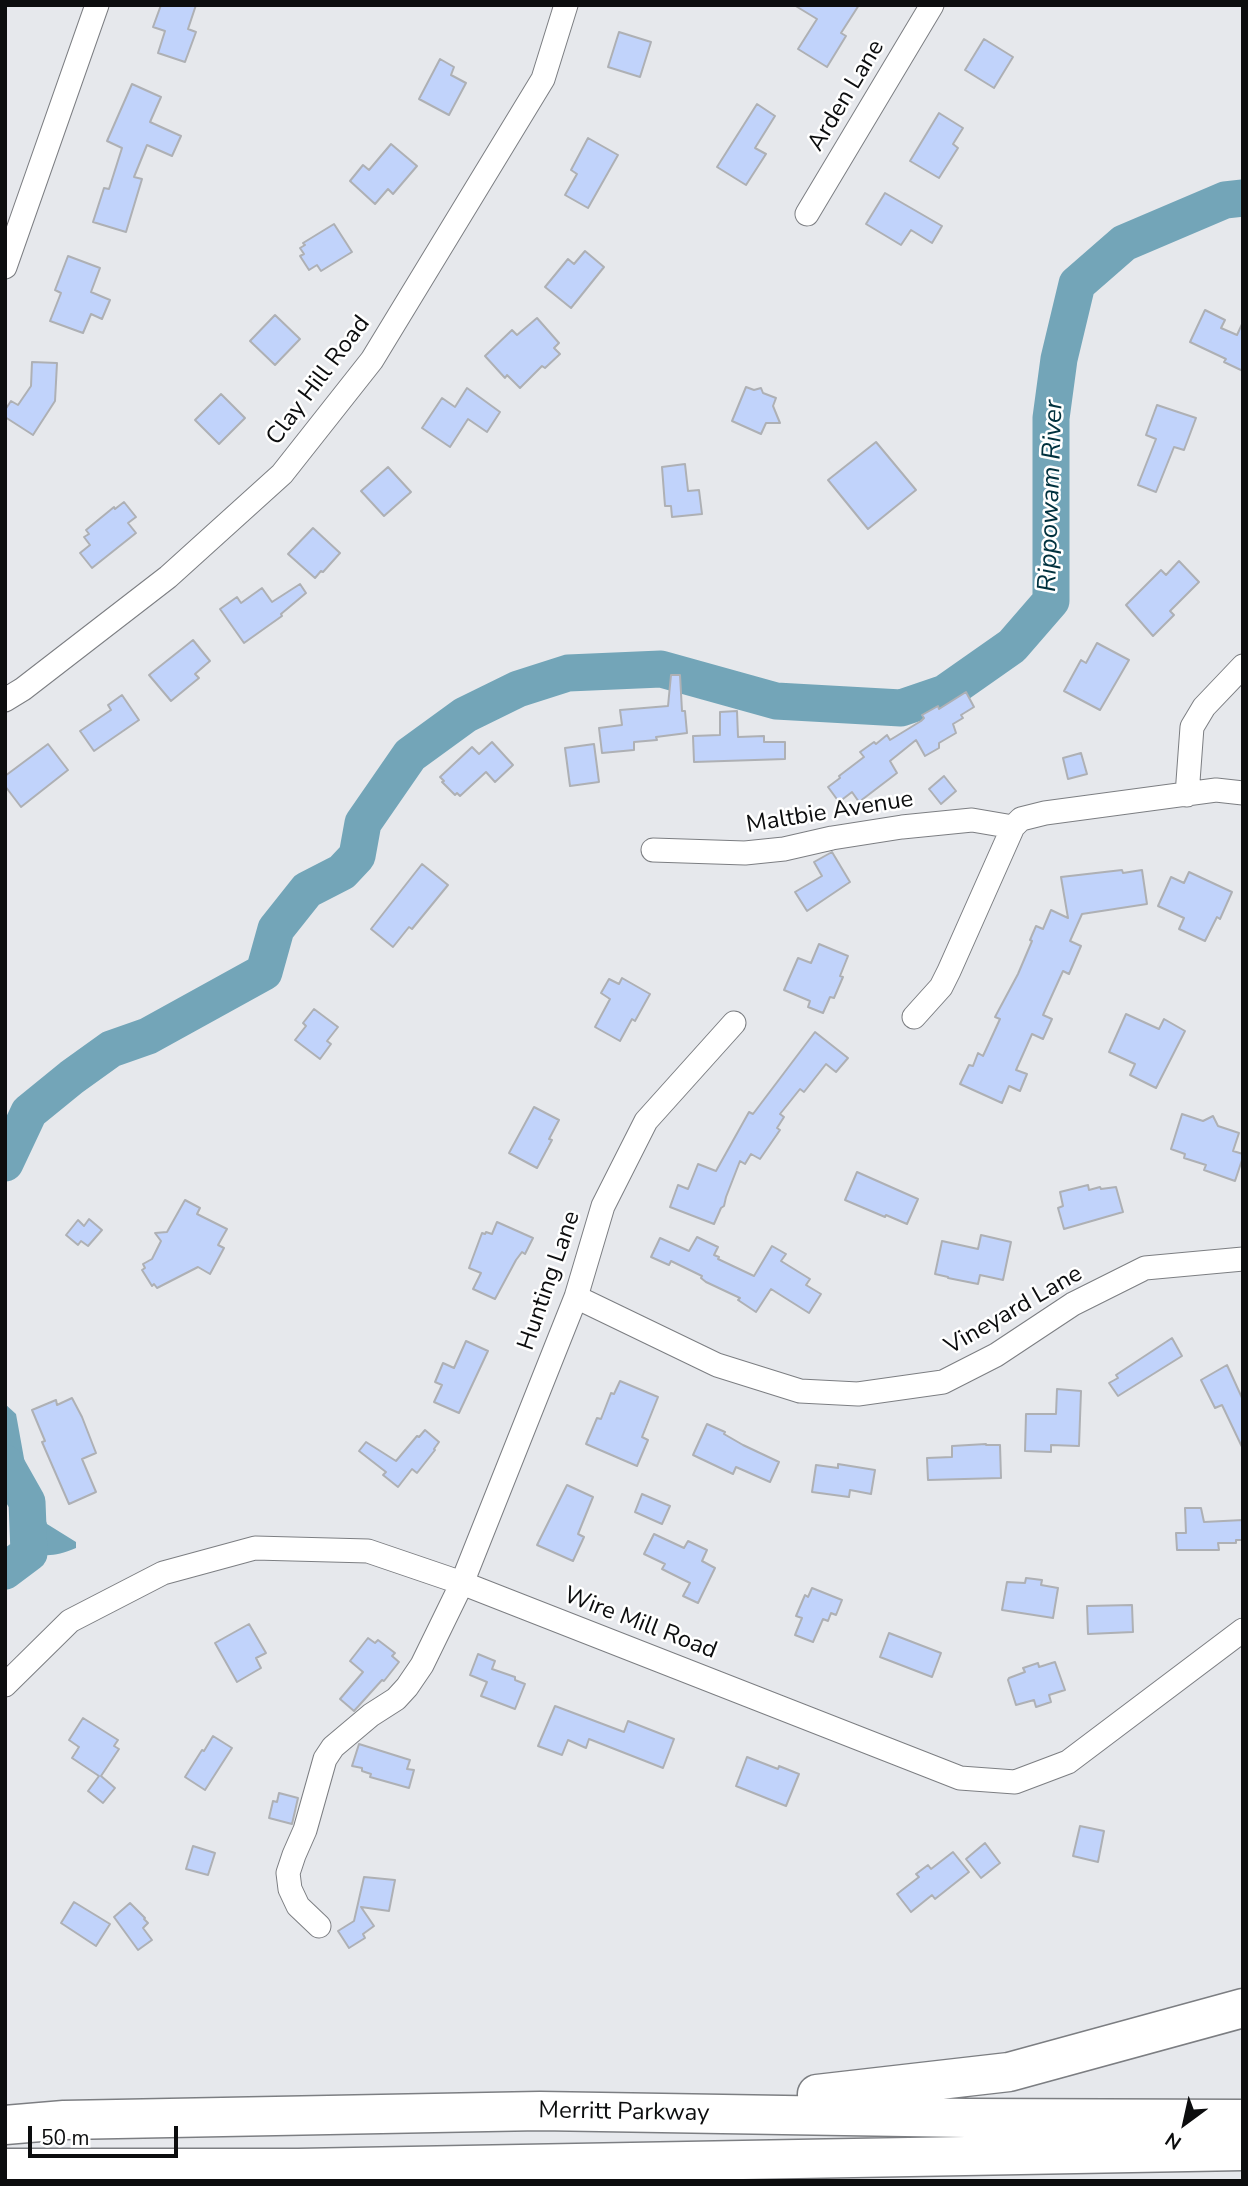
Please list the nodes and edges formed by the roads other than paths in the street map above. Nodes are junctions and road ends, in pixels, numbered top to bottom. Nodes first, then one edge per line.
1 (97, 5) edge
2 (566, 5) edge
3 (932, 5) edge
4 (807, 214) dead end
5 (5, 267) edge
6 (1243, 666) edge
7 (5, 700) edge
8 (1243, 793) edge
9 (1187, 795) junction
10 (1013, 827) junction
11 (653, 850) dead end
12 (914, 1017) dead end
13 (734, 1023) dead end
14 (1243, 1259) edge
15 (576, 1297) junction
16 (462, 1583) junction
17 (1243, 1630) edge
18 (5, 1685) edge
19 (319, 1926) dead end
20 (1243, 2008) edge
21 (540, 2111) junction
22 (1243, 2119) edge
23 (5, 2125) edge
24 (1243, 2151) edge
25 (5, 2168) edge
26 (298, 2168) junction
27 (1243, 2177) edge
28 (410, 2181) edge
29 (1231, 2181) edge

1 - 5 street
2 - 7 street, Clay Hill Road
3 - 4 street, Arden Lane
6 - 9 street
8 - 9 street
9 - 10 street
10 - 11 street, Maltbie Avenue
10 - 12 street
13 - 15 street, Hunting Lane
14 - 15 street, Vineyard Lane
15 - 16 street, Hunting Lane
16 - 17 street, Wire Mill Road
16 - 18 street, Wire Mill Road
16 - 19 street, Hunting Lane
20 - 21 highway
21 - 22 highway, Merritt Parkway
21 - 23 highway, Merritt Parkway
24 - 26 highway, Merritt Parkway
25 - 26 highway, Merritt Parkway
26 - 28 highway
27 - 29 highway

